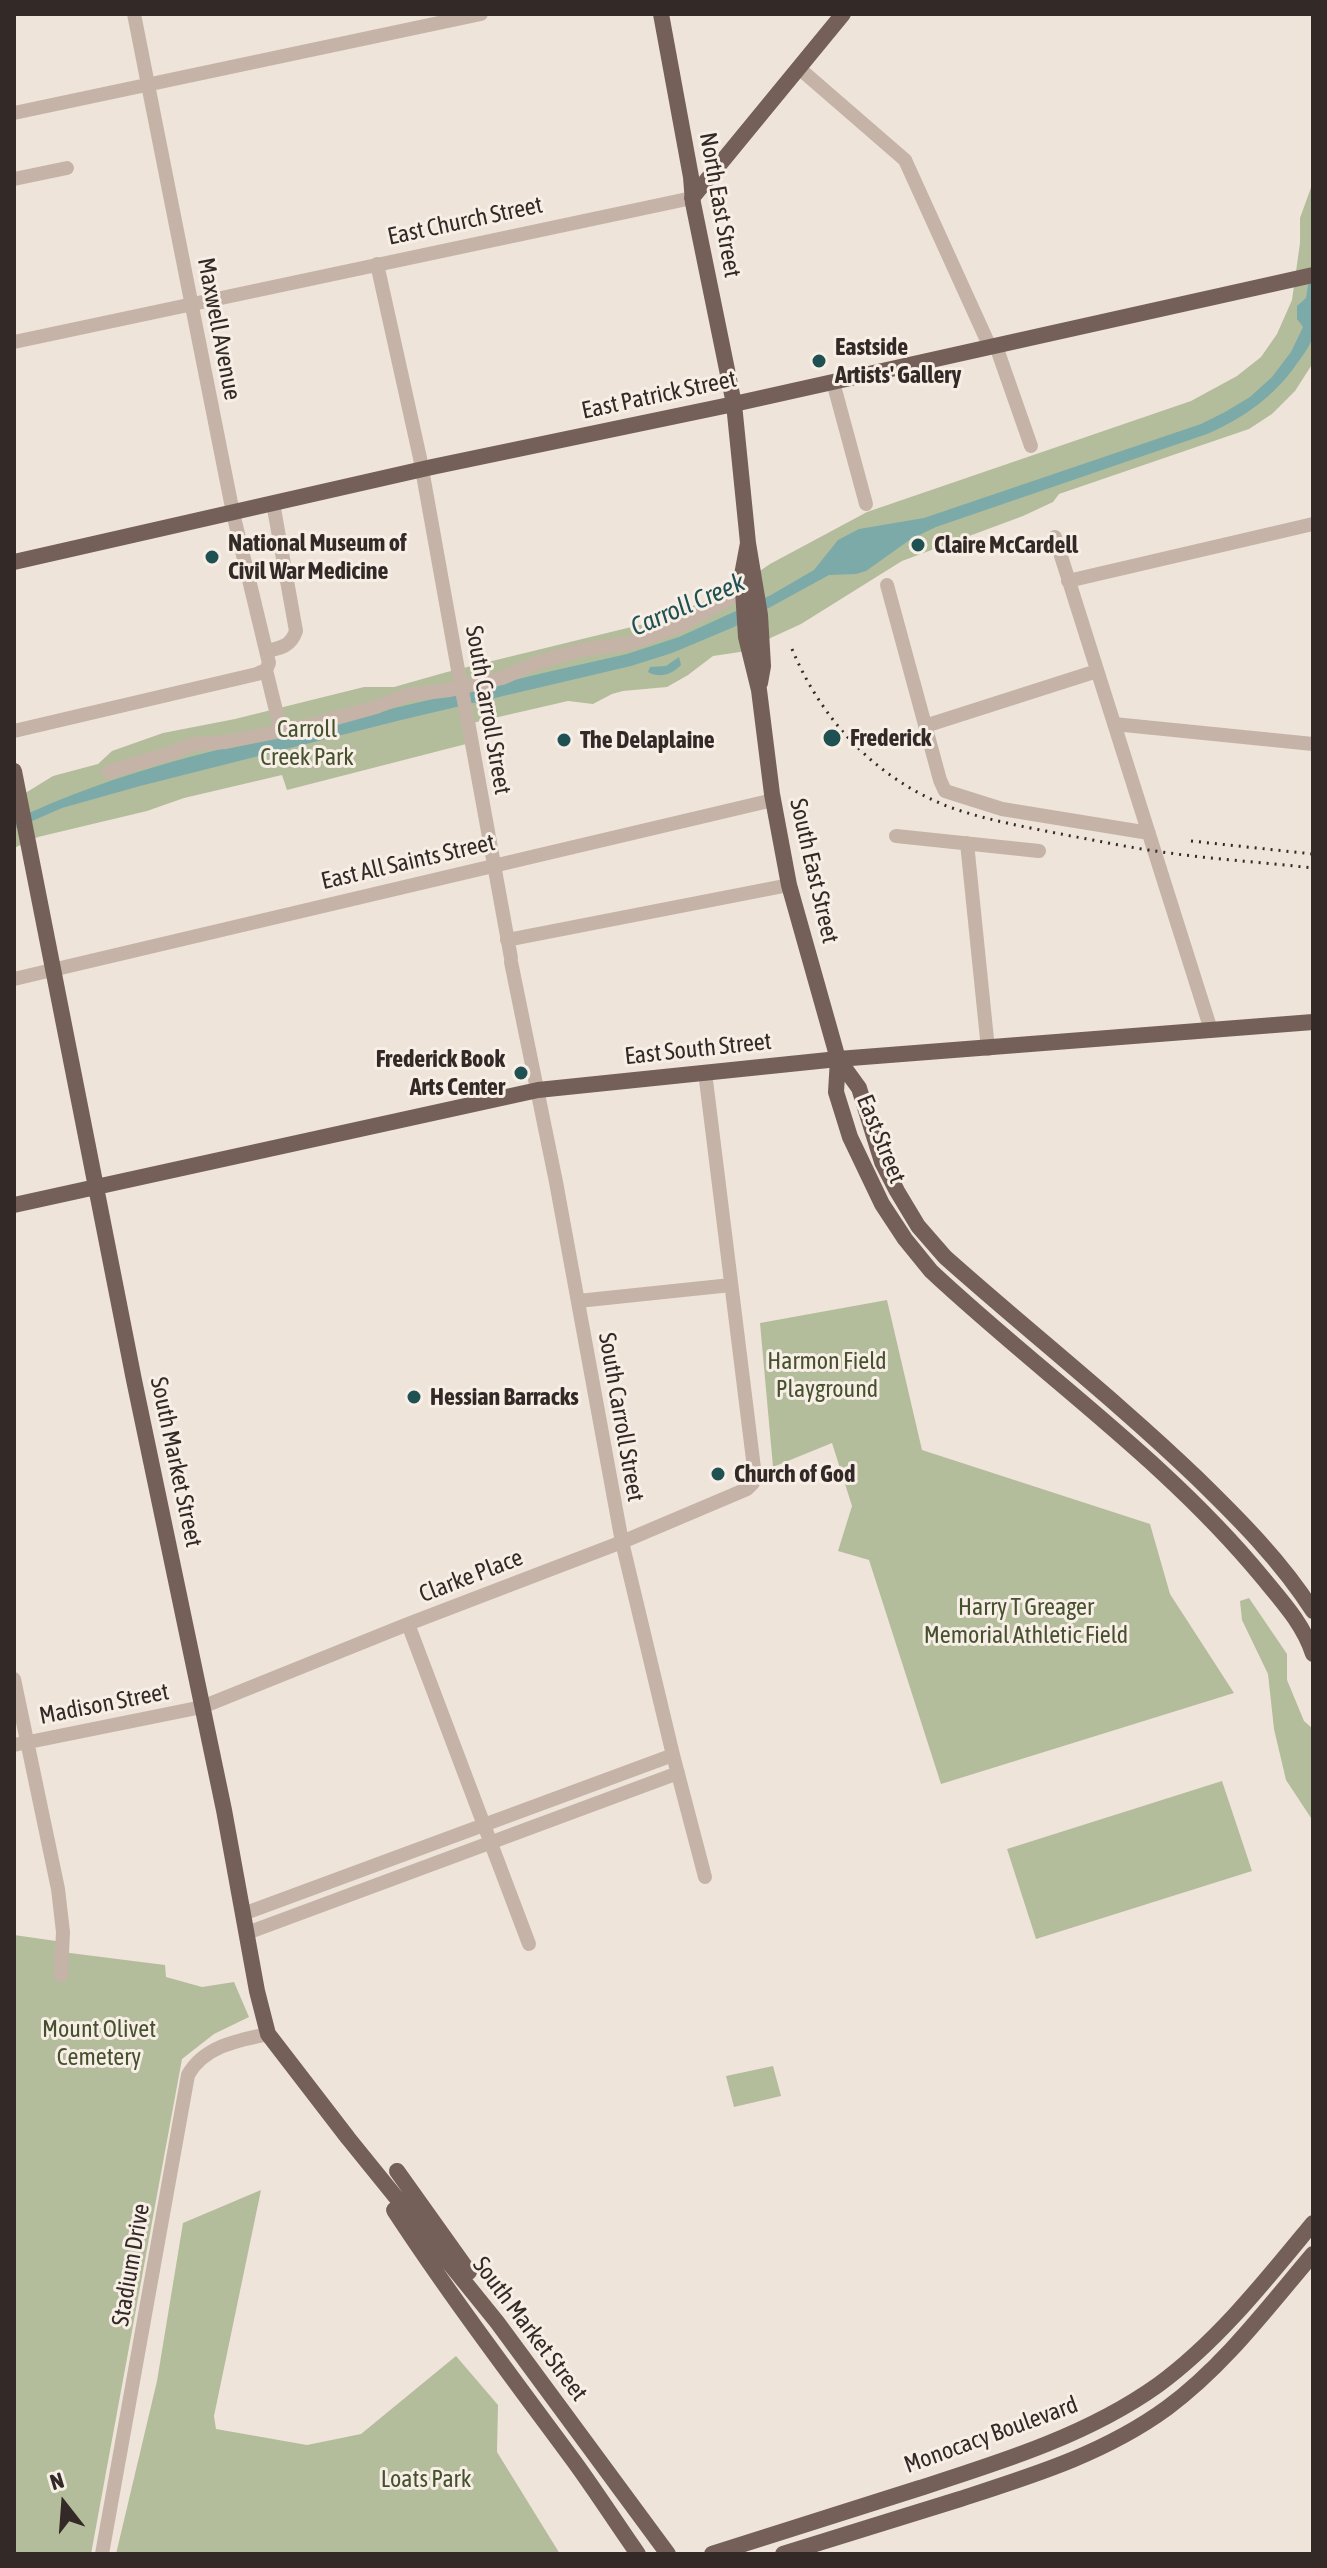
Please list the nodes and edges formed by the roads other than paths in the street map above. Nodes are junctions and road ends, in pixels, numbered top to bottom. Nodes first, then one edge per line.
1 (134, 14) edge
2 (481, 14) edge
3 (661, 14) edge
4 (843, 14) edge
5 (800, 69) junction
6 (148, 85) junction
7 (14, 113) edge
8 (67, 168) dead end
9 (14, 179) edge
10 (692, 198) junction
11 (377, 264) junction
12 (1310, 275) edge
13 (191, 304) junction
14 (14, 342) edge
15 (993, 346) junction
16 (833, 382) junction
17 (734, 404) junction
18 (1031, 446) dead end
19 (422, 469) junction
20 (273, 503) junction
21 (866, 504) dead end
22 (233, 513) junction
23 (1313, 524) edge
24 (1055, 537) dead end
25 (14, 562) edge
26 (1068, 581) junction
27 (887, 585) dead end
28 (746, 600) junction
29 (267, 651) junction
30 (266, 670) junction
31 (1097, 671) junction
32 (1114, 724) junction
33 (925, 726) junction
34 (14, 731) edge
35 (281, 731) junction
36 (1313, 744) edge
37 (14, 771) edge
38 (109, 772) dead end
39 (773, 800) junction
40 (1149, 833) junction
41 (896, 836) dead end
42 (967, 843) junction
43 (1039, 851) dead end
44 (494, 865) junction
45 (789, 885) junction
46 (507, 940) junction
47 (53, 969) junction
48 (14, 979) edge
49 (1313, 1022) edge
50 (1211, 1030) junction
51 (988, 1049) junction
52 (838, 1059) junction
53 (705, 1072) junction
54 (538, 1090) junction
55 (97, 1186) junction
56 (14, 1205) edge
57 (731, 1285) junction
58 (578, 1301) junction
59 (622, 1542) junction
60 (1313, 1611) edge
61 (408, 1624) junction
62 (1313, 1654) edge
63 (14, 1679) edge
64 (202, 1707) junction
65 (20, 1744) edge
66 (673, 1755) junction
67 (678, 1773) junction
68 (483, 1826) junction
69 (489, 1842) junction
70 (705, 1877) dead end
71 (243, 1914) junction
72 (247, 1933) junction
73 (529, 1944) dead end
74 (61, 1975) dead end
75 (268, 2034) junction
76 (348, 2138) junction
77 (397, 2171) dead end
78 (1313, 2223) edge
79 (1313, 2254) edge
80 (497, 2322) junction
81 (968, 2472) junction
82 (928, 2509) junction
83 (102, 2554) edge
84 (638, 2554) edge
85 (668, 2554) edge
86 (712, 2554) edge
87 (783, 2554) edge

1 - 6 street, Maxwell Avenue
2 - 6 street
3 - 10 main road, North East Street
4 - 5 main road
5 - 10 main road
5 - 15 street
6 - 7 street
6 - 13 street, Maxwell Avenue
8 - 9 street
10 - 11 street, East Church Street
10 - 17 main road, North East Street
11 - 13 street, East Church Street
11 - 19 street, South Carroll Street
12 - 15 main road, East Patrick Street
13 - 14 street, East Church Street
13 - 22 street, Maxwell Avenue
15 - 16 main road, East Patrick Street
15 - 18 street
16 - 17 main road, East Patrick Street
16 - 21 street
17 - 19 main road, East Patrick Street
17 - 28 main road, South East Street
19 - 20 main road, East Patrick Street
19 - 44 street, South Carroll Street, bridge
20 - 22 main road, East Patrick Street
20 - 29 street
22 - 25 main road, East Patrick Street
22 - 29 street, Maxwell Avenue
23 - 26 street
24 - 26 street
26 - 31 street
27 - 33 street
28 - 35 street
28 - 39 main road, South East Street
29 - 30 street, Maxwell Avenue
30 - 34 street
30 - 35 street, Maxwell Avenue
31 - 32 street
31 - 33 street
32 - 36 street
32 - 40 street
33 - 40 street
35 - 38 street
37 - 47 main road, South Market Street
39 - 44 street, East All Saints Street
39 - 45 main road, South East Street
40 - 50 street
41 - 42 street
42 - 43 street
42 - 51 street
44 - 46 street, South Carroll Street
44 - 47 street, East All Saints Street
45 - 46 street
45 - 52 main road, South East Street
46 - 54 street, South Carroll Street
47 - 48 street, East All Saints Street
47 - 55 main road, South Market Street
49 - 50 main road, East South Street
50 - 51 main road, East South Street
51 - 52 main road, East South Street
52 - 53 main road, East South Street
52 - 60 main road, East Street
52 - 62 main road, East Street
53 - 54 main road, East South Street
53 - 57 street
54 - 55 main road, East South Street
54 - 58 street, South Carroll Street
55 - 56 main road, East South Street
55 - 64 main road, South Market Street
57 - 58 street
57 - 59 street, Clarke Place
58 - 59 street, South Carroll Street
59 - 61 street, Clarke Place
59 - 66 street, South Carroll Street
61 - 64 street, Clarke Place
61 - 68 street
63 - 65 street
64 - 65 street, Madison Street
64 - 71 main road, South Market Street
65 - 74 street
66 - 67 street, South Carroll Street
66 - 68 street
67 - 69 street
67 - 70 street, South Carroll Street
68 - 69 street
68 - 71 street
69 - 72 street
69 - 73 street
71 - 72 main road, South Market Street
72 - 75 main road, South Market Street
75 - 76 main road, South Market Street
75 - 83 street, Stadium Drive
76 - 80 main road, South Market Street
76 - 84 main road, South Market Street
77 - 80 main road
78 - 81 main road, Monocacy Boulevard
79 - 82 main road, Monocacy Boulevard
80 - 85 main road, South Market Street
81 - 82 main road
81 - 86 main road, Monocacy Boulevard
82 - 87 main road, Monocacy Boulevard

